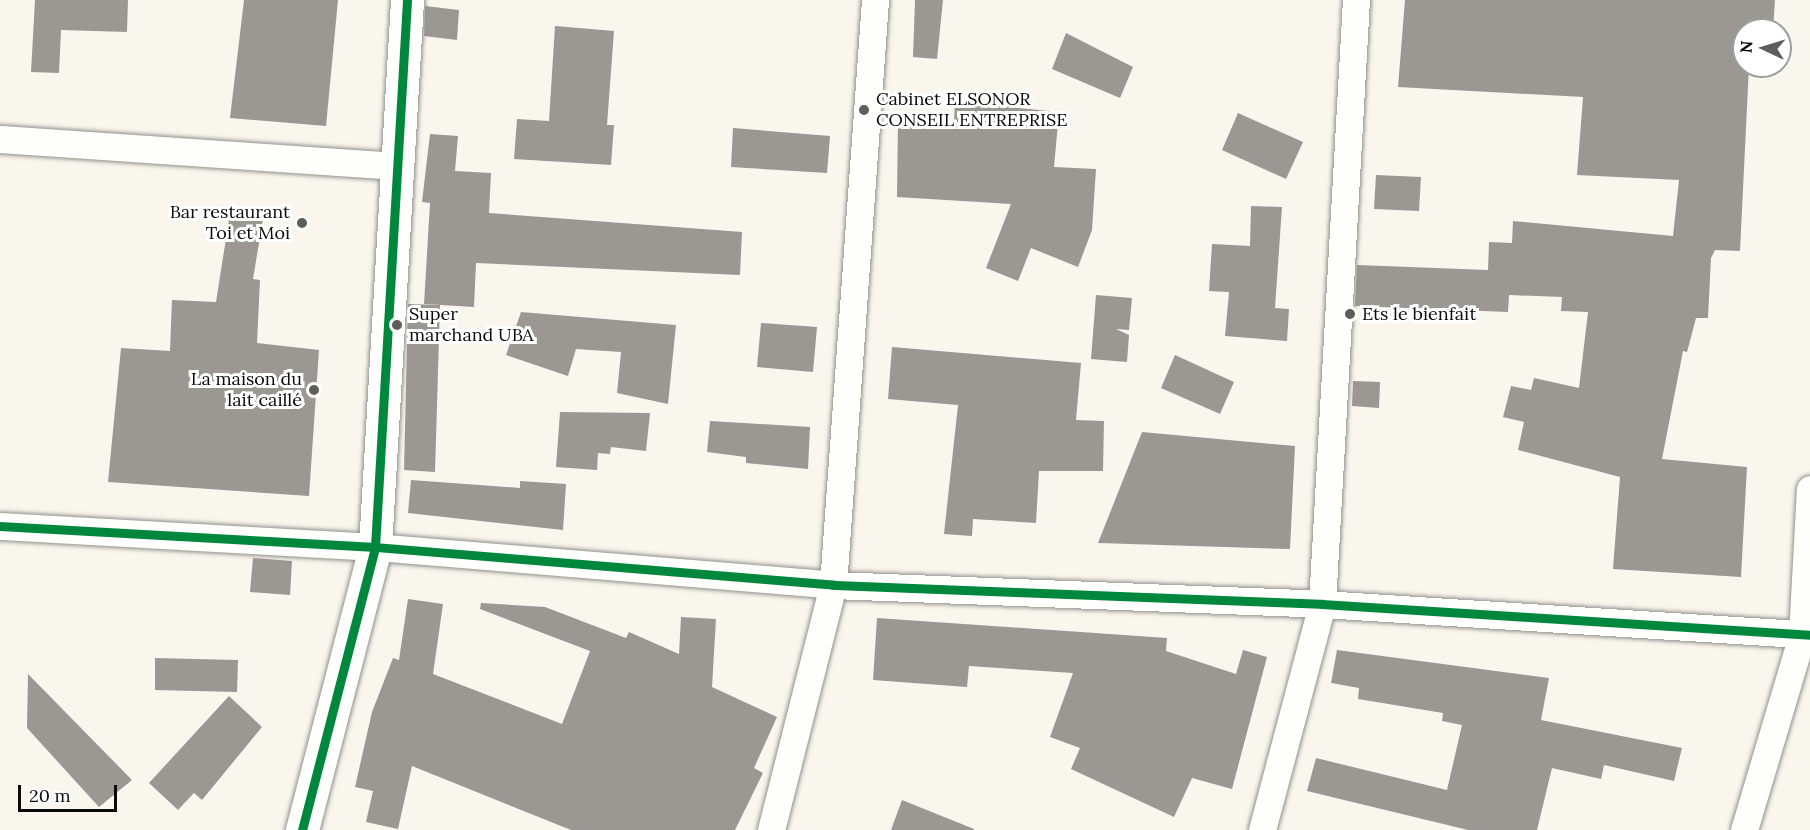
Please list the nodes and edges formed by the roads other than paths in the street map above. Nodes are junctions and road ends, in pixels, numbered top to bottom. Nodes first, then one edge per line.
1 (407, 0) edge
2 (875, 0) edge
3 (1356, 0) edge
4 (0, 139) edge
5 (398, 166) junction
6 (1810, 489) edge
7 (0, 526) edge
8 (375, 547) junction
9 (833, 585) junction
10 (1322, 604) junction
11 (1806, 635) edge
12 (302, 830) edge
13 (771, 830) edge
14 (1262, 830) edge
15 (1744, 830) edge

1 - 5 street
2 - 9 street
3 - 10 street
4 - 5 street
5 - 8 street
6 - 11 street
7 - 8 street
8 - 9 street
8 - 12 street
9 - 10 street
9 - 13 street
10 - 11 street
10 - 14 street
11 - 15 street

